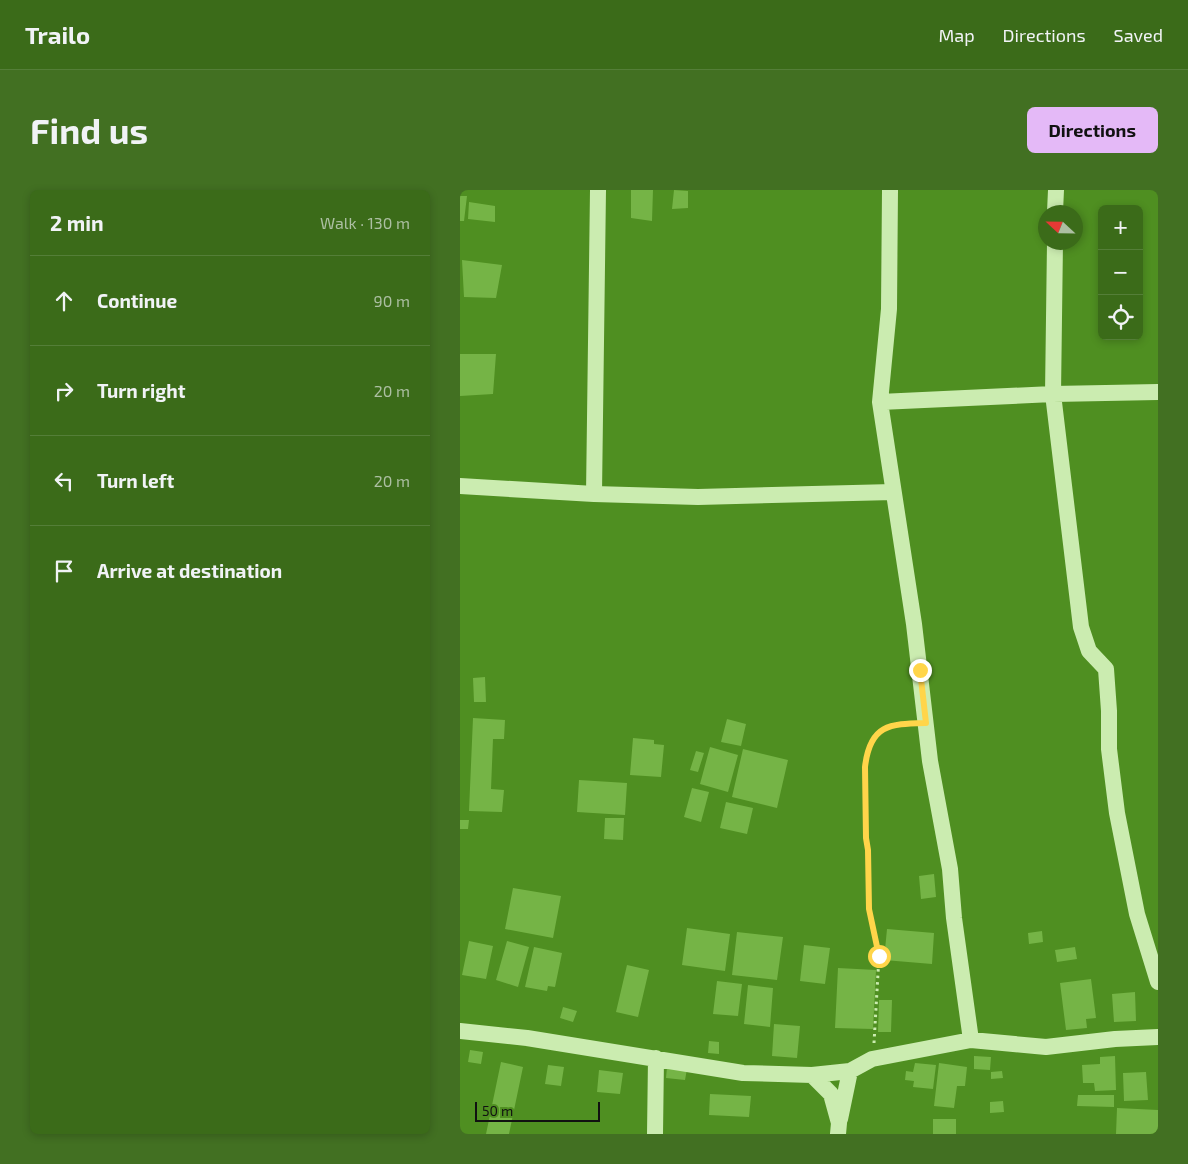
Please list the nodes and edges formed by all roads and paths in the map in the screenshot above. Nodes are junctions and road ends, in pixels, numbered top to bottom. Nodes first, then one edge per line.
1 (598, 190) edge
2 (890, 190) edge
3 (1056, 190) edge
4 (1055, 205) edge
5 (1055, 250) edge
6 (1158, 392) edge
7 (1053, 394) junction
8 (880, 402) junction
9 (460, 486) edge
10 (893, 492) junction
11 (594, 494) junction
12 (926, 723) junction
13 (1158, 982) edge
14 (460, 1031) edge
15 (1158, 1036) edge
16 (970, 1040) junction
17 (656, 1058) junction
18 (872, 1059) junction
19 (850, 1071) junction
20 (812, 1075) junction
21 (838, 1129) edge
22 (655, 1134) edge

1 - 11 street
2 - 8 street
3 - 4 street
5 - 7 street
6 - 7 street
7 - 8 street
7 - 13 street
8 - 10 street
9 - 11 street
10 - 11 street
10 - 12 street
12 - 16 street
12 - 18 path
14 - 17 street
15 - 16 street
16 - 18 street
17 - 20 street
17 - 22 street
18 - 19 street
19 - 20 street
19 - 21 street
20 - 21 street

